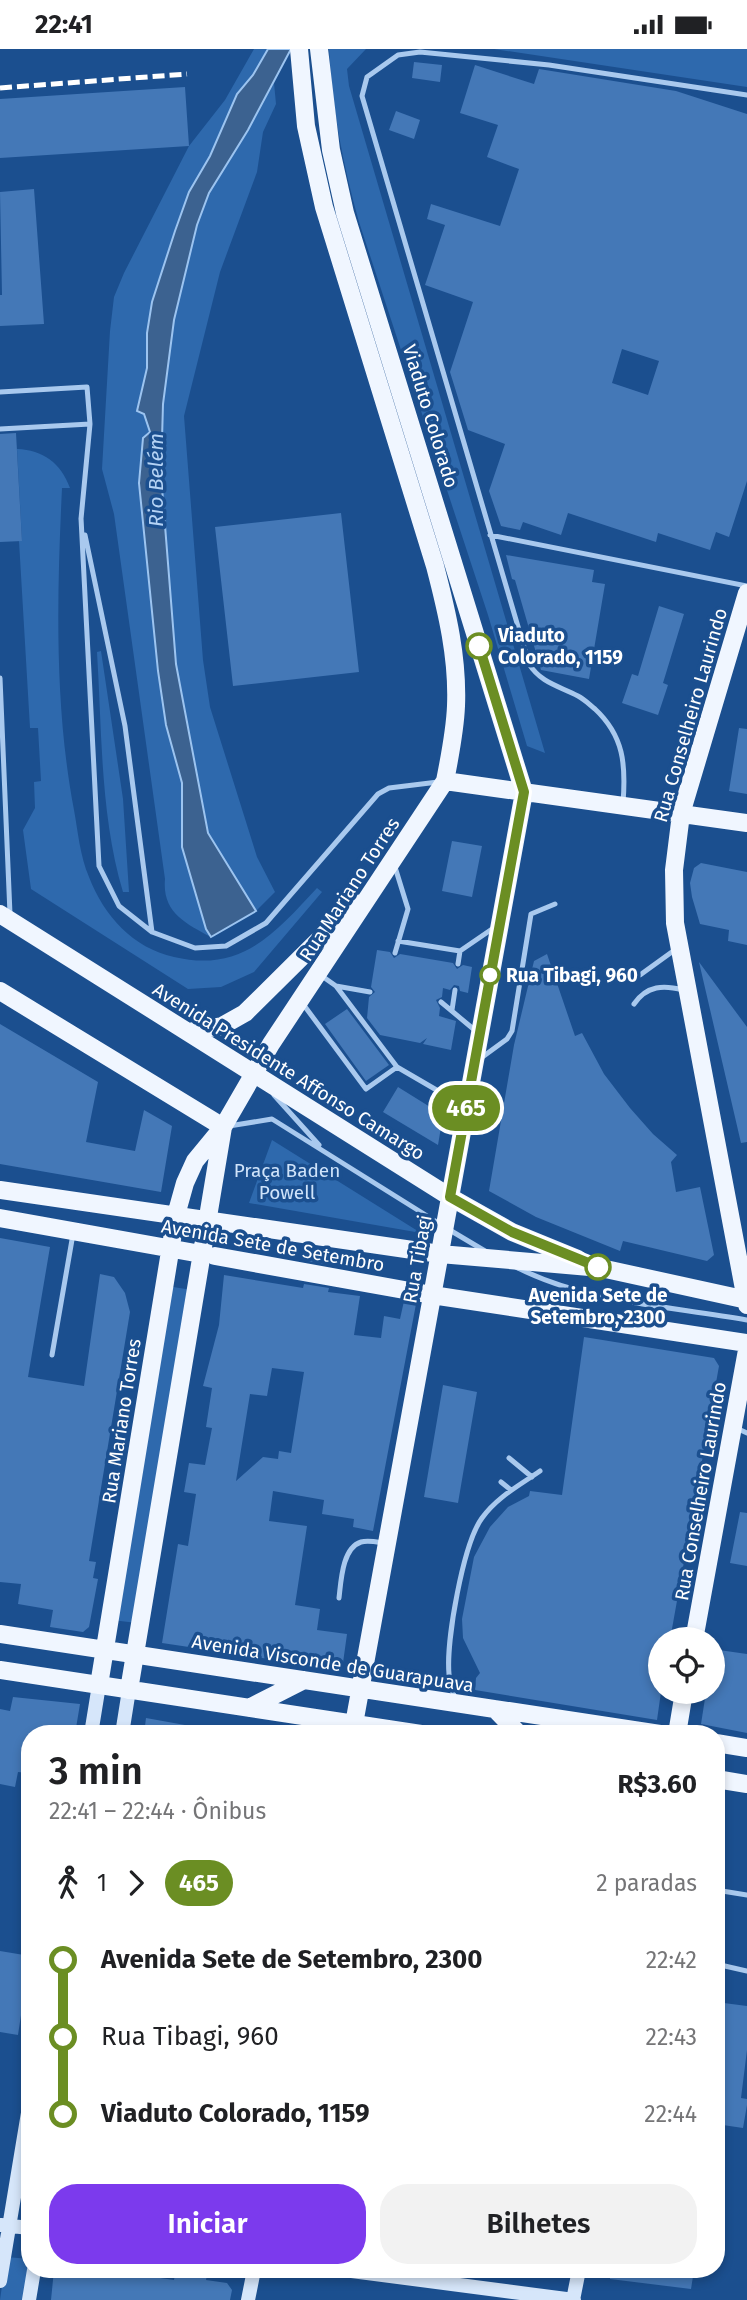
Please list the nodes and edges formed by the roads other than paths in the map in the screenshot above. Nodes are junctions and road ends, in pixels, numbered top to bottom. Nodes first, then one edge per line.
1 (299, 49) edge
2 (319, 49) edge
3 (747, 95) edge
4 (0, 392) edge
5 (90, 424) junction
6 (0, 429) edge
7 (81, 518) junction
8 (490, 535) junction
9 (747, 586) edge
10 (747, 593) edge
11 (0, 678) edge
12 (445, 781) junction
13 (524, 792) junction
14 (623, 806) junction
15 (681, 814) junction
16 (747, 823) edge
17 (388, 868) junction
18 (555, 904) dead end
19 (6, 917) edge
20 (500, 924) junction
21 (152, 932) junction
22 (398, 941) junction
23 (678, 947) junction
24 (460, 951) junction
25 (395, 953) dead end
26 (458, 964) dead end
27 (622, 973) dead end
28 (319, 974) junction
29 (336, 986) junction
30 (454, 990) dead end
31 (0, 991) edge
32 (686, 991) junction
33 (370, 992) dead end
34 (301, 1002) junction
35 (441, 1002) dead end
36 (634, 1004) dead end
37 (452, 1010) junction
38 (188, 1032) junction
39 (480, 1034) junction
40 (474, 1064) junction
41 (397, 1067) junction
42 (254, 1073) junction
43 (466, 1107) junction
44 (223, 1127) junction
45 (323, 1150) junction
46 (0, 1189) edge
47 (450, 1197) junction
48 (176, 1215) junction
49 (0, 1218) edge
50 (207, 1220) junction
51 (444, 1227) junction
52 (74, 1231) junction
53 (171, 1248) junction
54 (440, 1254) junction
55 (208, 1255) junction
56 (497, 1258) junction
57 (601, 1268) junction
58 (432, 1295) junction
59 (747, 1300) edge
60 (747, 1305) edge
61 (747, 1320) edge
62 (747, 1343) edge
63 (747, 1350) edge
64 (52, 1355) dead end
65 (740, 1430) edge
66 (509, 1458) dead end
67 (540, 1471) dead end
68 (532, 1477) junction
69 (501, 1482) dead end
70 (511, 1490) junction
71 (387, 1543) junction
72 (339, 1598) dead end
73 (697, 1627) edge
74 (0, 1634) edge
75 (105, 1649) junction
76 (135, 1654) junction
77 (0, 1670) edge
78 (304, 1680) junction
79 (99, 1685) junction
80 (360, 1688) junction
81 (129, 1690) junction
82 (457, 1703) junction
83 (682, 1704) edge
84 (248, 1708) junction
85 (495, 1709) junction
86 (92, 1725) edge
87 (123, 1725) edge
88 (333, 1725) edge
89 (354, 1725) edge
90 (510, 1725) edge
91 (601, 1725) edge
92 (678, 1725) edge
93 (725, 1744) edge
94 (747, 1748) edge
95 (725, 1780) edge
96 (747, 1784) edge
97 (725, 1891) edge
98 (747, 1895) edge
99 (725, 1966) edge
100 (747, 1971) edge
101 (21, 2146) edge
102 (5, 2225) edge
103 (33, 2278) edge
104 (252, 2278) edge
105 (405, 2278) edge
106 (577, 2278) edge
107 (0, 2281) edge
108 (29, 2300) edge
109 (248, 2300) edge
110 (573, 2300) edge

1 - 12 main road
2 - 13 main road, Viaduto Colorado
3 - 8 lane
4 - 5 lane
5 - 6 lane
5 - 7 lane
7 - 21 lane
7 - 21 lane
8 - 9 lane
8 - 14 lane
10 - 15 main road, Rua Conselheiro Laurindo
11 - 19 lane
12 - 13 main road
12 - 17 main road, Rua Mariano Torres
12 - 21 lane
13 - 14 main road
13 - 20 main road, Rua Tibagi
14 - 15 main road
15 - 16 main road
15 - 23 main road, Rua Conselheiro Laurindo
17 - 22 lane
17 - 28 main road, Rua Mariano Torres
17 - 38 main road
18 - 40 lane
19 - 38 main road, Avenida Presidente Affonso Camargo
20 - 24 lane
20 - 39 main road, Rua Tibagi
22 - 24 lane
22 - 25 lane
23 - 27 lane
23 - 32 main road, Rua Conselheiro Laurindo
24 - 26 lane
28 - 29 lane
28 - 34 main road, Rua Mariano Torres
29 - 33 lane
29 - 41 lane
30 - 37 lane
31 - 44 main road
32 - 36 lane
32 - 59 main road, Rua Conselheiro Laurindo
34 - 41 lane
34 - 42 main road, Rua Mariano Torres
35 - 37 lane
37 - 39 lane
38 - 42 main road, Avenida Presidente Affonso Camargo
39 - 40 main road, Rua Tibagi
40 - 43 main road, Rua Tibagi
41 - 43 lane
42 - 44 main road, Rua Mariano Torres
42 - 45 lane
42 - 47 main road, Avenida Presidente Affonso Camargo
43 - 47 main road, Rua Tibagi
44 - 45 lane
44 - 48 main road, Rua Mariano Torres
44 - 50 main road, Rua Mariano Torres
45 - 51 lane
46 - 48 main road, Avenida Sete de Setembro
47 - 51 main road, Rua Tibagi
47 - 57 main road, Avenida Presidente Affonso Camargo
48 - 50 main road, Avenida Sete de Setembro
48 - 53 main road, Rua Mariano Torres
49 - 52 main road, Avenida Sete de Setembro
50 - 54 main road, Avenida Sete de Setembro
50 - 55 main road, Rua Mariano Torres
51 - 54 main road, Rua Tibagi
51 - 56 lane
52 - 53 main road, Avenida Sete de Setembro
52 - 64 lane
53 - 55 main road, Avenida Sete de Setembro
53 - 75 main road, Rua Mariano Torres
54 - 56 main road, Avenida Sete de Setembro
54 - 58 main road, Rua Tibagi
55 - 58 main road, Avenida Sete de Setembro
55 - 76 main road, Rua Mariano Torres
56 - 57 main road, Avenida Sete de Setembro
56 - 61 lane
57 - 59 main road, Avenida Sete de Setembro
58 - 62 main road, Avenida Sete de Setembro
58 - 71 main road, Rua Tibagi
59 - 60 main road, Rua Conselheiro Laurindo
63 - 65 main road, Rua Conselheiro Laurindo
65 - 73 main road, Rua Conselheiro Laurindo
66 - 68 lane
67 - 68 lane
68 - 70 lane
69 - 70 lane
70 - 82 lane
71 - 72 lane
71 - 80 main road, Rua Tibagi
74 - 75 main road, Avenida Visconde de Guarapuava
75 - 76 main road, Avenida Visconde de Guarapuava
75 - 79 main road, Rua Mariano Torres
76 - 78 main road, Avenida Visconde de Guarapuava
76 - 81 main road, Rua Mariano Torres
77 - 79 main road
78 - 80 main road, Avenida Visconde de Guarapuava
78 - 84 main road
79 - 81 main road
79 - 86 main road, Rua Mariano Torres
80 - 82 main road, Avenida Visconde de Guarapuava
80 - 89 main road, Rua Tibagi
81 - 84 main road
81 - 87 main road, Rua Mariano Torres
82 - 85 main road, Avenida Visconde de Guarapuava
83 - 92 main road
84 - 88 main road
85 - 90 main road
85 - 91 main road, Avenida Visconde de Guarapuava
93 - 94 main road
95 - 96 main road
97 - 98 lane
99 - 100 lane
101 - 102 main road
102 - 107 main road
103 - 108 main road
104 - 109 main road
105 - 110 main road
106 - 110 main road

